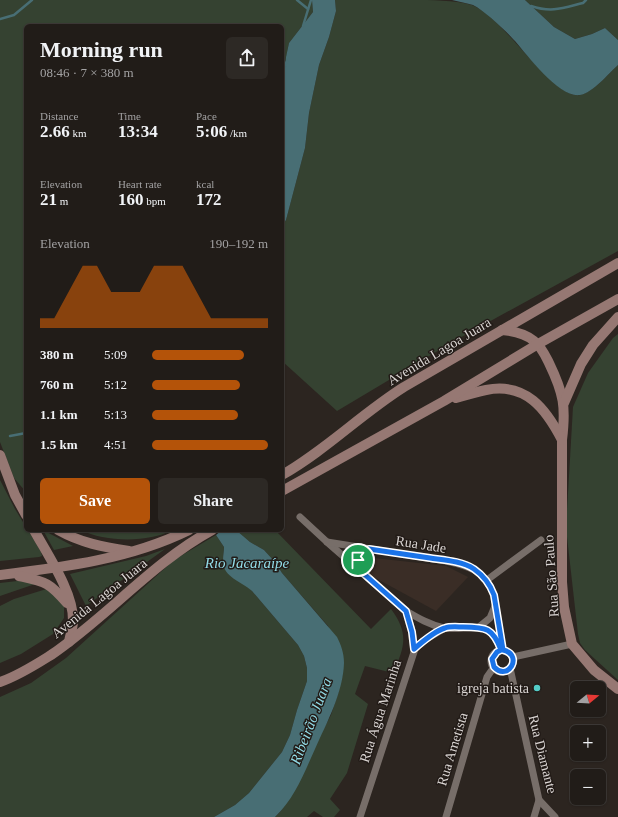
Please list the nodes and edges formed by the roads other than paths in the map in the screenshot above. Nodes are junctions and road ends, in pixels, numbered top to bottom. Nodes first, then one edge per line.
1 (618, 263) edge
2 (618, 299) edge
3 (618, 317) edge
4 (502, 330) junction
5 (538, 344) junction
6 (444, 401) junction
7 (564, 403) junction
8 (562, 440) junction
9 (0, 455) edge
10 (284, 474) edge
11 (284, 490) edge
12 (15, 495) junction
13 (24, 504) edge
14 (24, 511) edge
15 (300, 517) dead end
16 (35, 532) edge
17 (62, 532) edge
18 (185, 532) edge
19 (208, 532) edge
20 (541, 540) dead end
21 (327, 542) junction
22 (369, 549) junction
23 (133, 552) junction
24 (355, 566) junction
25 (55, 568) junction
26 (11, 574) junction
27 (0, 575) edge
28 (487, 580) junction
29 (496, 605) junction
30 (71, 608) junction
31 (406, 611) junction
32 (479, 627) junction
33 (445, 628) junction
34 (69, 642) junction
35 (572, 644) junction
36 (414, 649) junction
37 (502, 650) junction
38 (513, 657) junction
39 (494, 667) junction
40 (510, 668) junction
41 (0, 682) edge
42 (618, 690) edge
43 (539, 800) junction
44 (360, 817) edge
45 (446, 817) edge
46 (534, 817) edge
47 (555, 817) edge

1 - 4 main road, Avenida Lagoa Juara
2 - 5 main road
3 - 7 main road
4 - 5 main road
4 - 10 main road, Avenida Lagoa Juara
5 - 6 main road
5 - 7 main road, Rua São Paulo
6 - 8 main road, Rua São Paulo
6 - 11 main road
7 - 8 main road, Rua São Paulo
8 - 35 main road, Rua São Paulo
9 - 12 main road
12 - 13 main road
12 - 14 main road
15 - 21 street
16 - 25 main road
17 - 23 main road
18 - 23 main road, Avenida Lagoa Juara
19 - 34 main road, Avenida Lagoa Juara
20 - 28 street
21 - 22 street, Rua Jade
21 - 24 street
22 - 24 street
22 - 28 street, Rua Jade
23 - 25 main road, Avenida Lagoa Juara
24 - 31 street
25 - 26 main road, Avenida Lagoa Juara
25 - 30 main road
26 - 27 main road, Avenida Lagoa Juara
26 - 30 main road
28 - 29 street
29 - 32 street
29 - 37 street
30 - 34 main road
31 - 33 street
31 - 36 street, Rua Água Marinha
32 - 33 street
32 - 37 street
33 - 36 street
34 - 41 main road, Avenida Lagoa Juara
35 - 38 street
35 - 42 main road, Rua São Paulo
36 - 44 street, Rua Água Marinha
37 - 38 street
37 - 39 street
38 - 40 street
39 - 40 street
39 - 45 street, Rua Ametista
40 - 43 street, Rua Diamante
43 - 46 street
43 - 47 street, Rua Diamante

